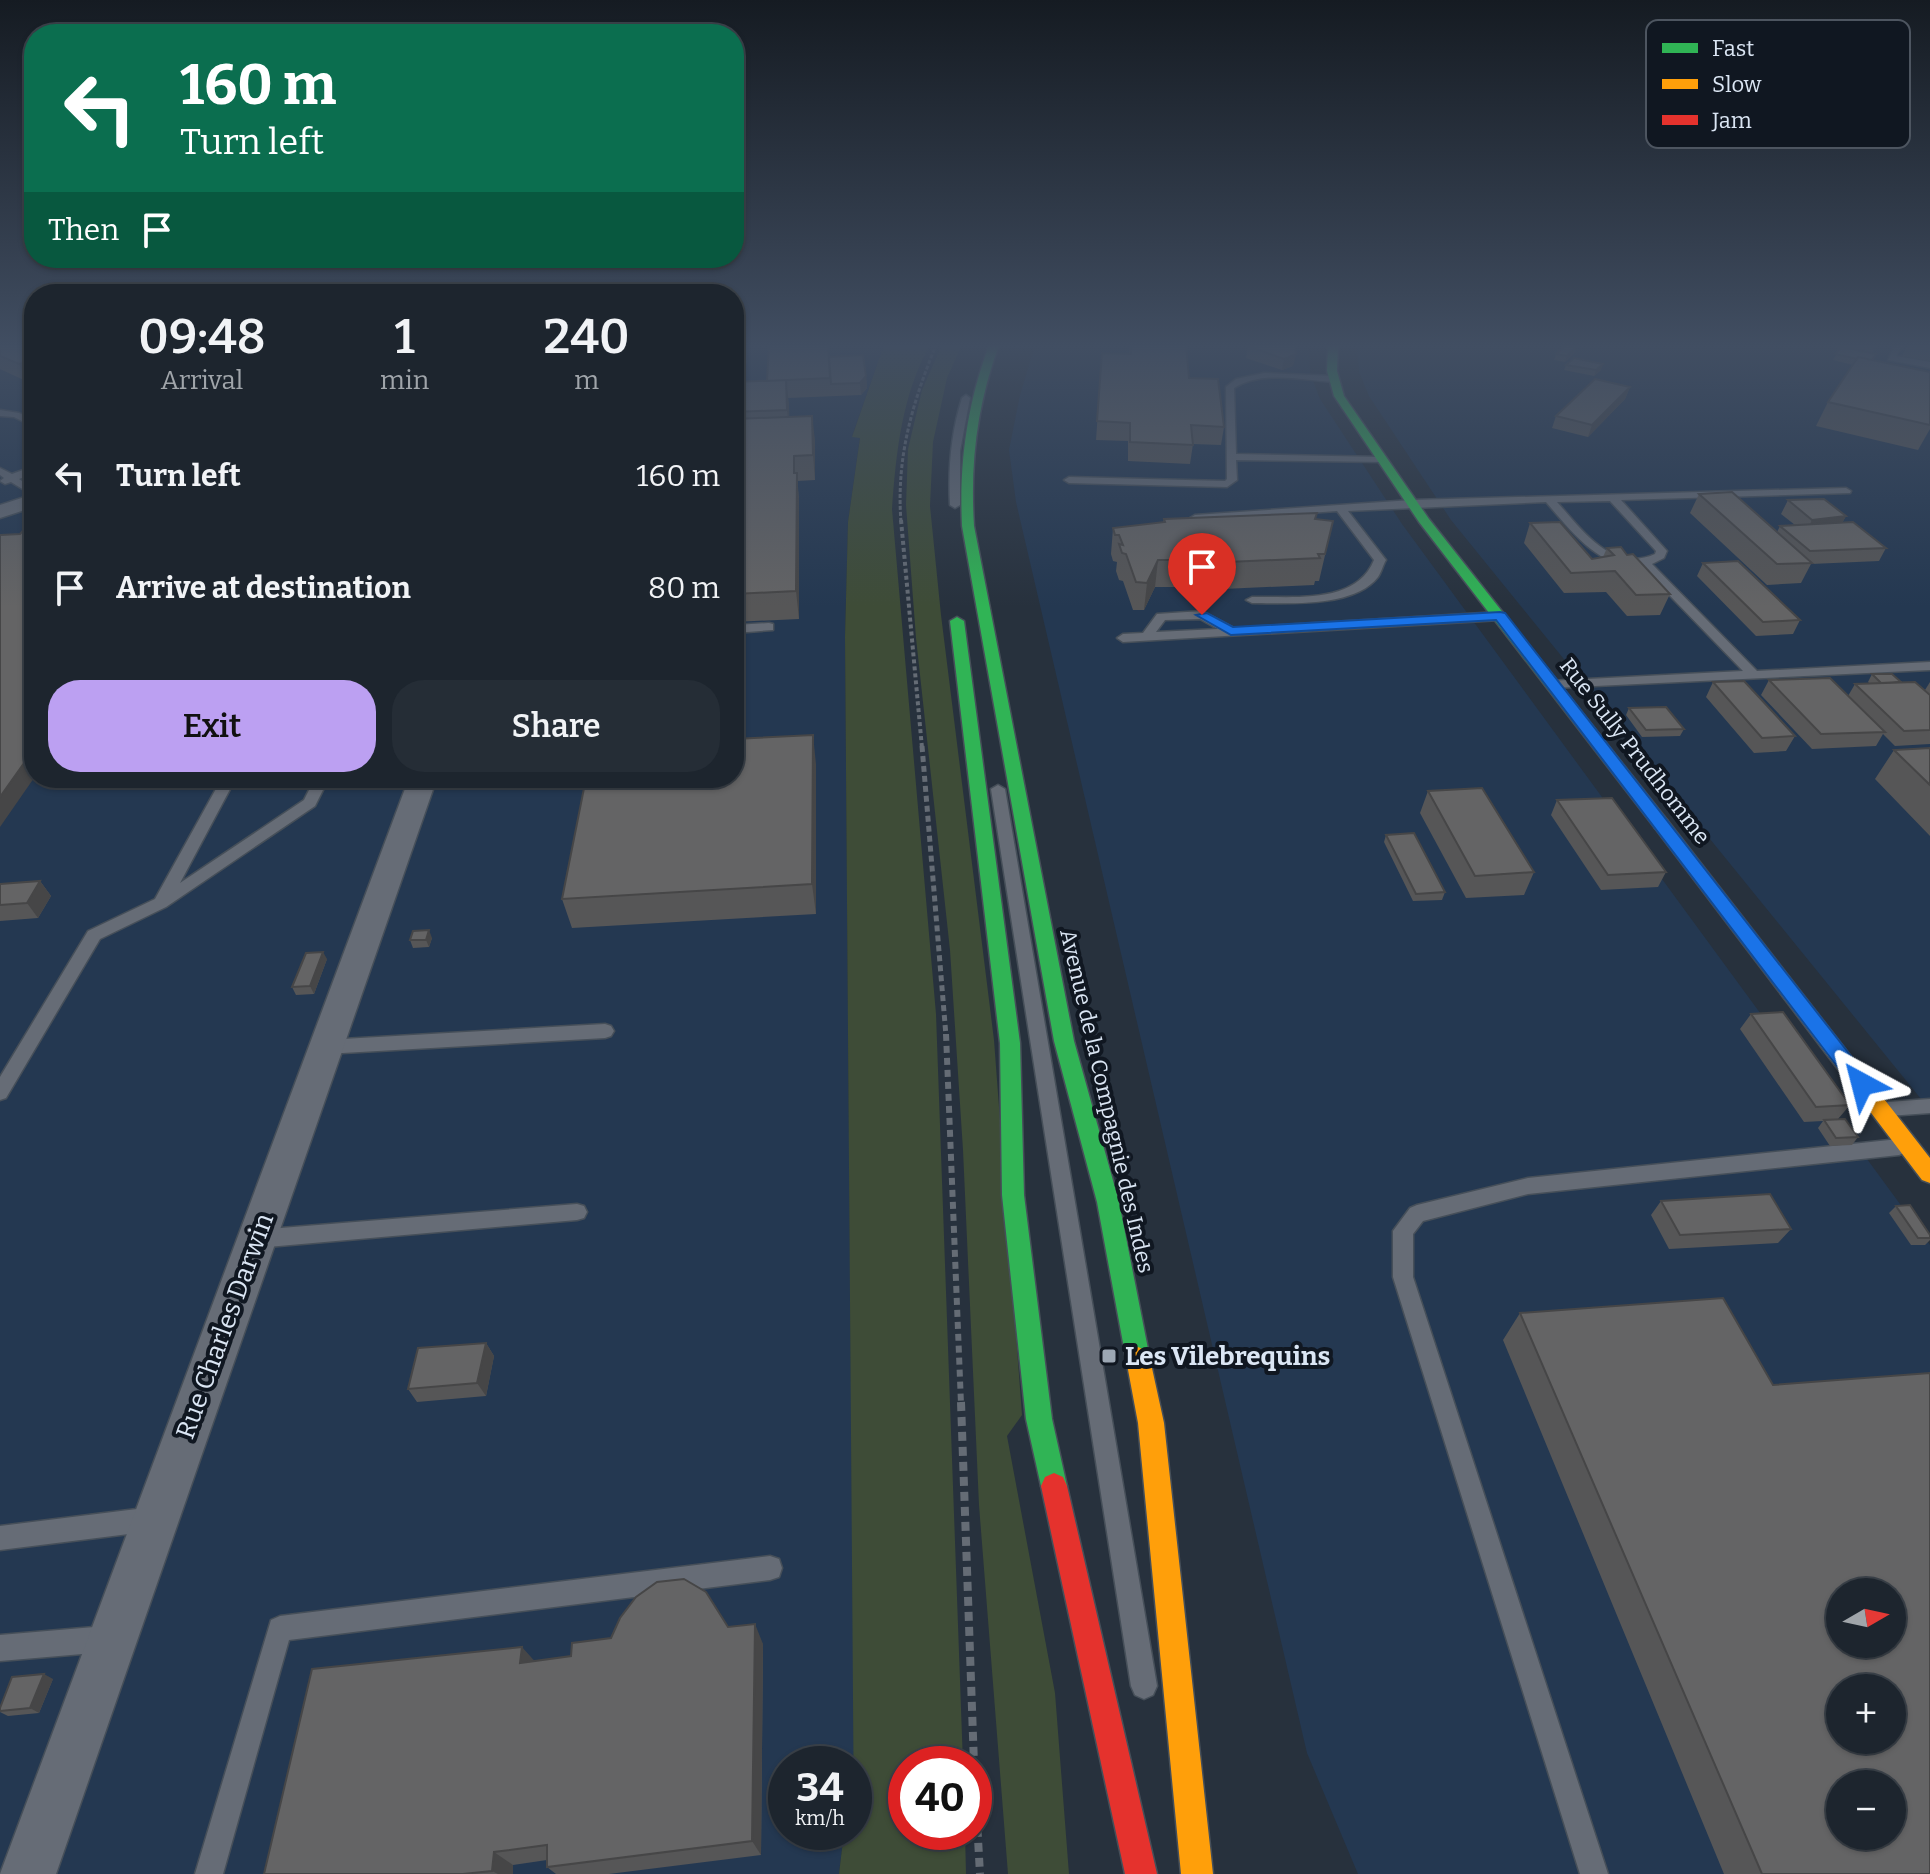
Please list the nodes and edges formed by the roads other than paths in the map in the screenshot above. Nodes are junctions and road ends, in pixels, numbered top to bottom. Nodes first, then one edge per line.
1 (948, 432) edge
2 (956, 432) edge
3 (967, 432) edge
4 (1232, 432) edge
5 (1363, 432) edge
6 (1233, 457) junction
7 (1382, 460) junction
8 (0, 471) edge
9 (1069, 480) dead end
10 (6, 481) edge
11 (1846, 491) dead end
12 (1612, 497) junction
13 (1549, 499) junction
14 (1412, 503) junction
15 (24, 504) edge
16 (1341, 509) junction
17 (0, 512) edge
18 (946, 516) dead end
19 (1185, 518) edge
20 (1644, 562) junction
21 (1252, 600) dead end
22 (955, 604) dead end
23 (1500, 616) junction
24 (769, 627) edge
25 (744, 628) edge
26 (1231, 631) junction
27 (1147, 636) junction
28 (1123, 638) dead end
29 (1930, 666) edge
30 (1753, 674) junction
31 (1553, 684) junction
32 (224, 788) edge
33 (317, 788) edge
34 (419, 788) edge
35 (161, 903) junction
36 (605, 1031) dead end
37 (325, 1047) junction
38 (0, 1093) edge
39 (1930, 1106) edge
40 (1881, 1109) junction
41 (1909, 1146) junction
42 (1930, 1174) edge
43 (577, 1212) dead end
44 (256, 1239) junction
45 (155, 1519) junction
46 (0, 1538) edge
47 (770, 1568) dead end
48 (112, 1638) junction
49 (2, 1652) edge
50 (1147, 1704) dead end
51 (1156, 1739) dead end
52 (1149, 1784) dead end
53 (28, 1874) edge
54 (209, 1874) edge
55 (1141, 1874) edge
56 (1152, 1874) edge
57 (1190, 1874) edge
58 (1197, 1874) edge
59 (1594, 1874) edge

1 - 18 main road
2 - 50 lane, Avenue de la Compagnie des Indes
3 - 58 main road, Avenue de la Compagnie des Indes
4 - 6 lane
5 - 7 main road, Rue Sully Prudhomme
6 - 7 lane
6 - 9 lane
7 - 14 main road, Rue Sully Prudhomme
8 - 10 lane
11 - 12 lane
12 - 13 lane
12 - 20 lane
13 - 14 lane
13 - 20 lane
14 - 16 lane
14 - 23 main road, Rue Sully Prudhomme
15 - 17 street
16 - 19 lane
16 - 21 lane
20 - 30 lane
22 - 55 main road
23 - 26 lane
23 - 31 main road, Rue Sully Prudhomme
24 - 25 lane
26 - 27 lane
26 - 27 lane
27 - 28 lane
29 - 30 lane
30 - 31 lane
31 - 40 main road, Rue Sully Prudhomme
32 - 35 lane
33 - 35 lane
34 - 37 street, Rue Charles Darwin
35 - 38 lane
36 - 37 lane
37 - 44 street, Rue Charles Darwin
39 - 40 lane
40 - 41 main road, Rue Sully Prudhomme
41 - 42 main road, Rue Sully Prudhomme
41 - 59 lane
43 - 44 lane
44 - 45 street, Rue Charles Darwin
45 - 46 lane
45 - 48 street, Rue Charles Darwin
47 - 54 lane
48 - 49 lane
48 - 53 street, Rue Charles Darwin
51 - 57 lane
52 - 56 lane

